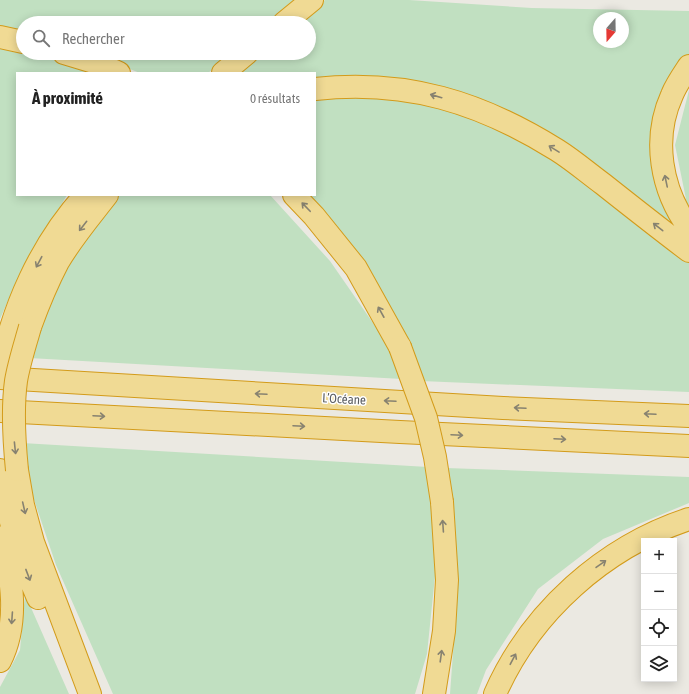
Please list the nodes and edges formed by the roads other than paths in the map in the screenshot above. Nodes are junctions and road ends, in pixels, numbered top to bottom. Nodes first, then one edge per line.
1 (312, 0) edge
2 (293, 16) edge
3 (0, 37) edge
4 (16, 40) edge
5 (87, 60) edge
6 (239, 60) edge
7 (689, 66) edge
8 (118, 72) edge
9 (224, 72) edge
10 (316, 89) edge
11 (84, 196) edge
12 (106, 196) edge
13 (295, 196) edge
14 (689, 228) edge
15 (689, 251) edge
16 (22, 324) junction
17 (0, 374) edge
18 (0, 378) edge
19 (0, 411) edge
20 (60, 414) junction
21 (689, 416) edge
22 (0, 421) edge
23 (689, 446) edge
24 (8, 470) edge
25 (689, 519) edge
26 (0, 524) edge
27 (0, 661) edge
28 (88, 689) edge
29 (434, 694) edge
30 (496, 694) edge

1 - 2 highway
3 - 4 highway
5 - 8 highway
6 - 9 highway
14 -> 7 highway
15 -> 10 highway
11 -> 16 highway
12 -> 16 highway
29 -> 13 highway, bridge
16 - 17 highway
16 -> 24 highway, bridge
21 -> 18 highway, L’Océane
19 - 20 highway
20 - 22 highway
20 -> 23 highway
24 -> 28 highway
30 -> 25 highway
26 -> 27 highway

